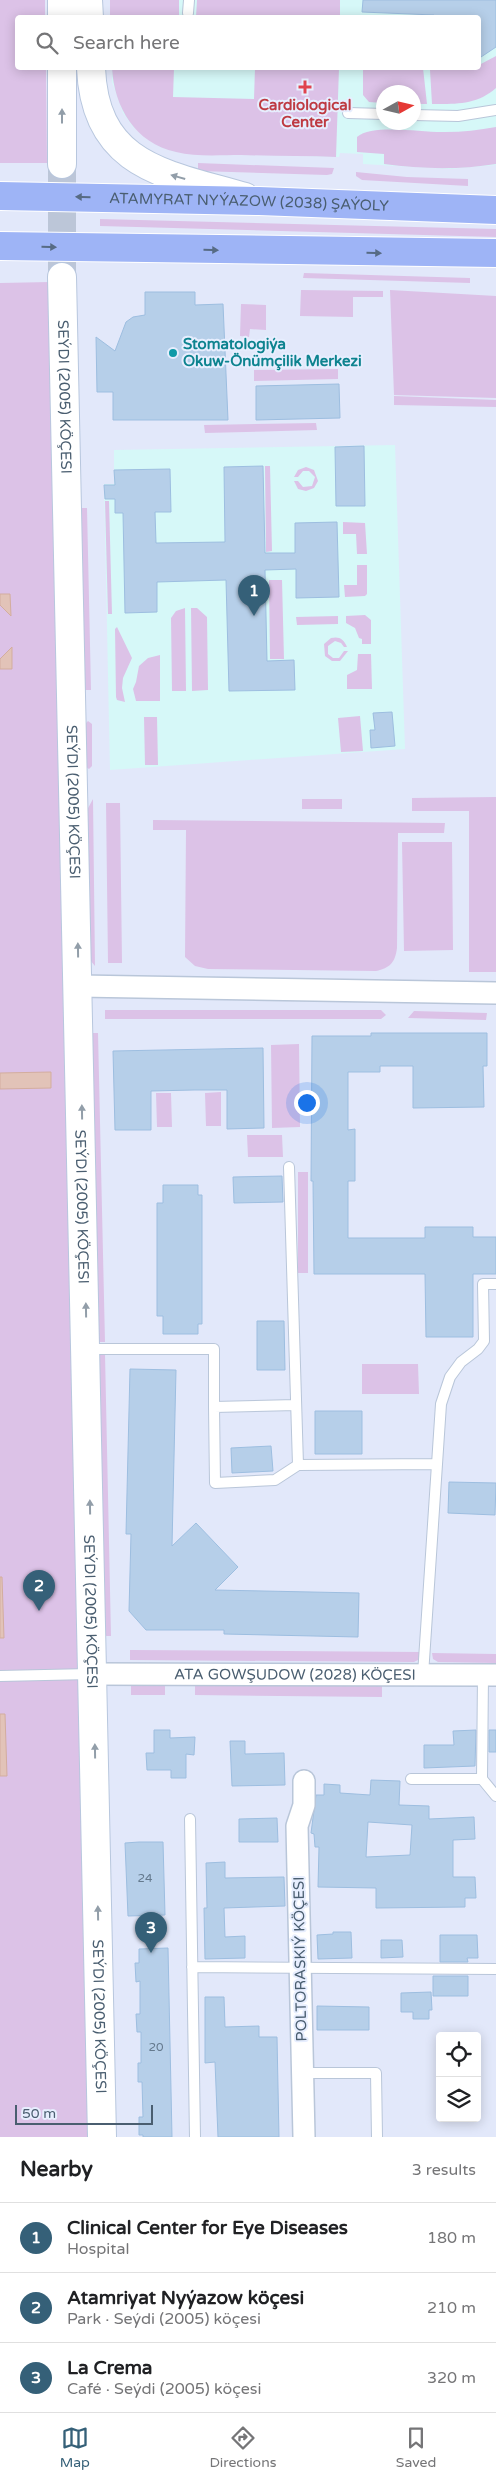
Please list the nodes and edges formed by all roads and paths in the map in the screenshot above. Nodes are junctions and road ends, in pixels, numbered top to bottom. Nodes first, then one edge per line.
1 (62, 0) edge
2 (88, 0) edge
3 (189, 0) edge
4 (188, 13) dead end
5 (62, 15) edge
6 (88, 15) edge
7 (62, 70) edge
8 (91, 70) edge
9 (496, 110) edge
10 (348, 113) dead end
11 (376, 114) edge
12 (421, 115) edge
13 (62, 164) tunnel mouth
14 (496, 195) edge
15 (0, 196) edge
16 (258, 201) junction
17 (429, 206) junction
18 (496, 210) edge
19 (0, 246) edge
20 (496, 253) edge
21 (430, 254) junction
22 (496, 267) edge
23 (62, 277) tunnel mouth
24 (79, 986) junction
25 (496, 993) edge
26 (289, 1166) dead end
27 (496, 1284) edge
28 (86, 1349) junction
29 (296, 1405) junction
30 (214, 1407) junction
31 (436, 1464) junction
32 (298, 1466) junction
33 (94, 1674) junction
34 (423, 1674) junction
35 (489, 1675) edge
36 (0, 1676) edge
37 (411, 1779) dead end
38 (482, 1779) junction
39 (304, 1781) dead end
40 (496, 1796) edge
41 (190, 1819) dead end
42 (192, 1967) junction
43 (302, 1968) junction
44 (496, 1969) edge
45 (303, 2074) junction
46 (102, 2137) edge
47 (195, 2137) edge
48 (304, 2137) edge
49 (377, 2137) edge

1 - 5 street
2 - 6 street
3 - 4 lane
13 -> 7 street
16 -> 8 street
9 - 12 lane
10 - 11 lane
14 - 17 main road
16 -> 15 main road, ATAMYRAT NYÝAZOW (2038) ŞAÝOLY
16 - 17 main road, ATAMYRAT NYÝAZOW (2038) ŞAÝOLY
17 - 18 main road, ATAMYRAT NYÝAZOW (2038) ŞAÝOLY
19 -> 21 main road
20 - 21 main road
21 - 22 main road
24 -> 23 street, SEÝDI (2005) KÖÇESI
24 - 25 street
28 -> 24 street, SEÝDI (2005) KÖÇESI
26 - 29 lane
27 - 31 lane
28 - 30 lane
33 -> 28 street, SEÝDI (2005) KÖÇESI
29 - 30 lane
29 - 32 lane
30 - 32 lane
31 - 32 lane
31 - 34 lane
33 - 34 street, ATA GOWŞUDOW (2028) KÖÇESI
33 - 36 lane
46 -> 33 street, SEÝDI (2005) KÖÇESI
34 - 35 street, ATA GOWŞUDOW (2028) KÖÇESI
35 - 38 lane
37 - 38 lane
38 - 40 lane
39 - 43 street, POLTORASKIÝ KÖÇESI
41 - 42 lane
42 - 43 lane
42 - 47 lane
43 - 44 lane
43 - 45 street, POLTORASKIÝ KÖÇESI
45 - 48 street, POLTORASKIÝ KÖÇESI
45 - 49 lane

